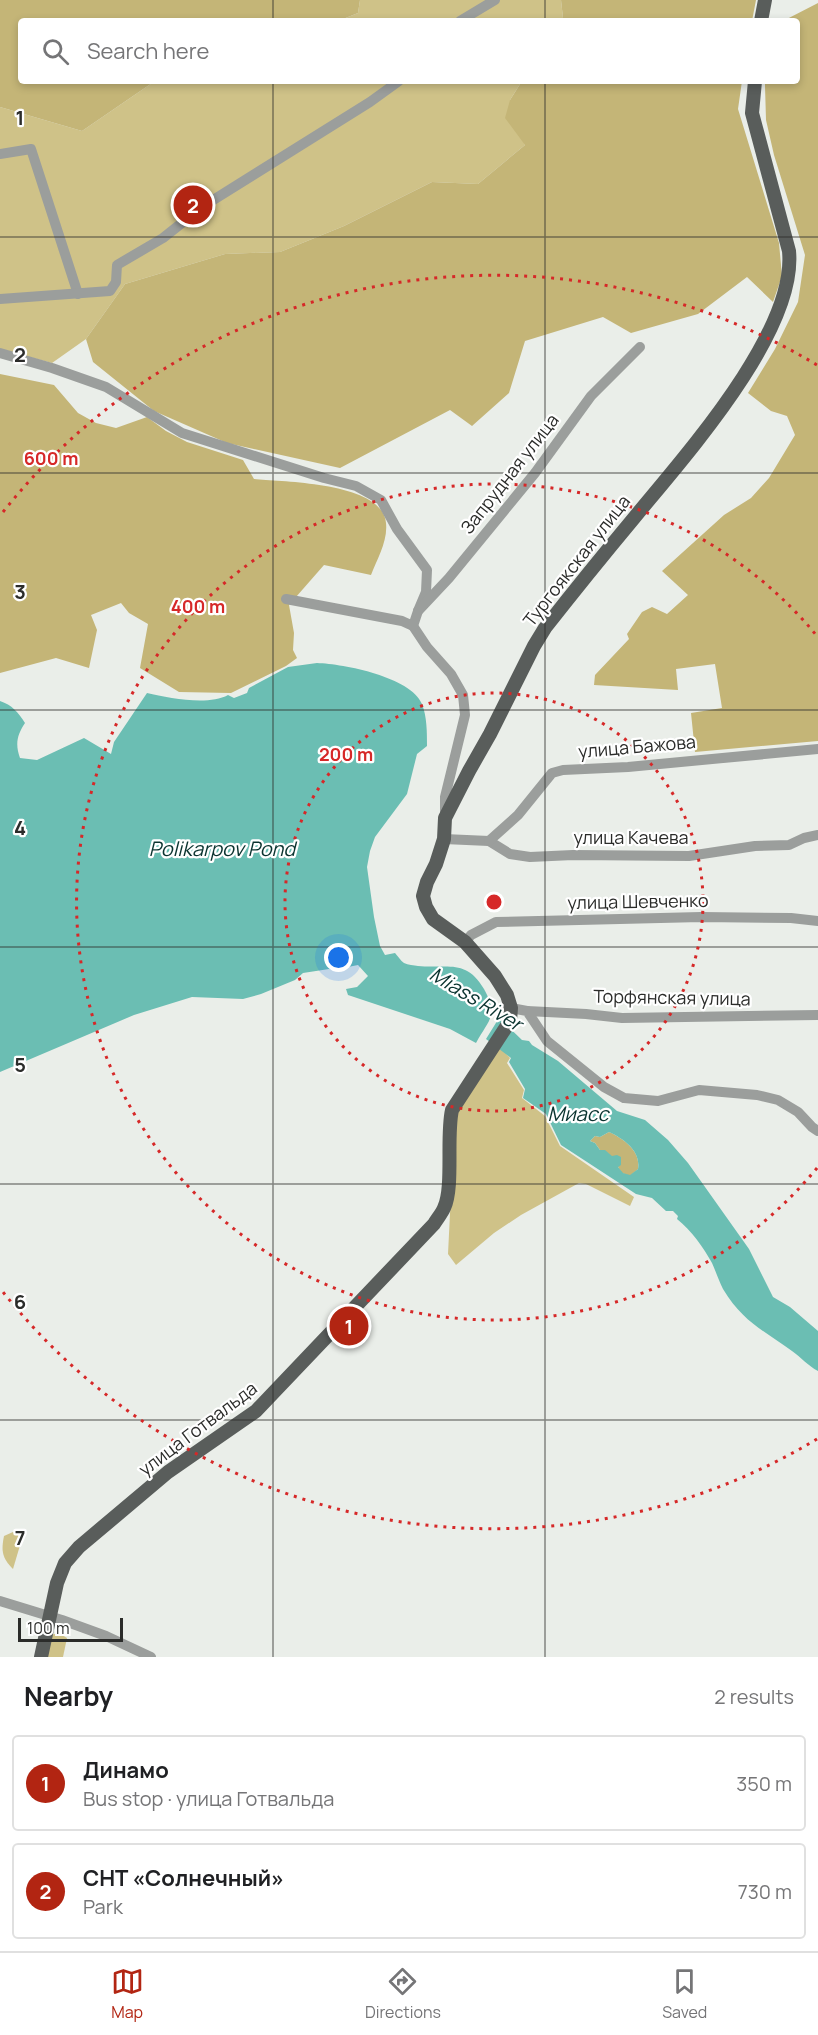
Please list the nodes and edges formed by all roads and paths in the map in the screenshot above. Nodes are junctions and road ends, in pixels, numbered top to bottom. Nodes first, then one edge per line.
1 (495, 0) edge
2 (765, 0) edge
3 (465, 18) edge
4 (762, 18) edge
5 (395, 84) edge
6 (755, 84) edge
7 (0, 154) edge
8 (78, 294) junction
9 (0, 299) edge
10 (640, 347) dead end
11 (0, 353) edge
12 (286, 599) dead end
13 (418, 611) junction
14 (412, 626) junction
15 (818, 749) edge
16 (445, 818) junction
17 (818, 835) edge
18 (444, 839) junction
19 (489, 841) junction
20 (818, 921) edge
21 (465, 942) junction
22 (527, 1011) junction
23 (510, 1014) junction
24 (818, 1014) edge
25 (818, 1131) edge
26 (0, 1601) edge
27 (50, 1616) junction
28 (41, 1657) edge
29 (151, 1657) edge

1 - 3 street
2 - 4 main road
5 - 8 street
6 - 16 main road, Тургоякская улица
7 - 8 street
8 - 9 street
10 - 13 street, Запрудная улица
11 - 13 street
12 - 14 street
13 - 14 street, Запрудная улица
14 - 16 street
15 - 19 street, улица Бажова
16 - 18 main road, Тургоякская улица
17 - 19 street, улица Качева
18 - 19 street, улица Качева
18 - 21 main road, Тургоякская улица
20 - 21 street, улица Шевченко
21 - 23 main road, Тургоякская улица
22 - 23 street, Торфянская улица
22 - 24 street, Торфянская улица
22 - 25 street
23 - 27 main road, улица Готвальда
26 - 27 street
27 - 28 main road, улица Готвальда
27 - 29 street

